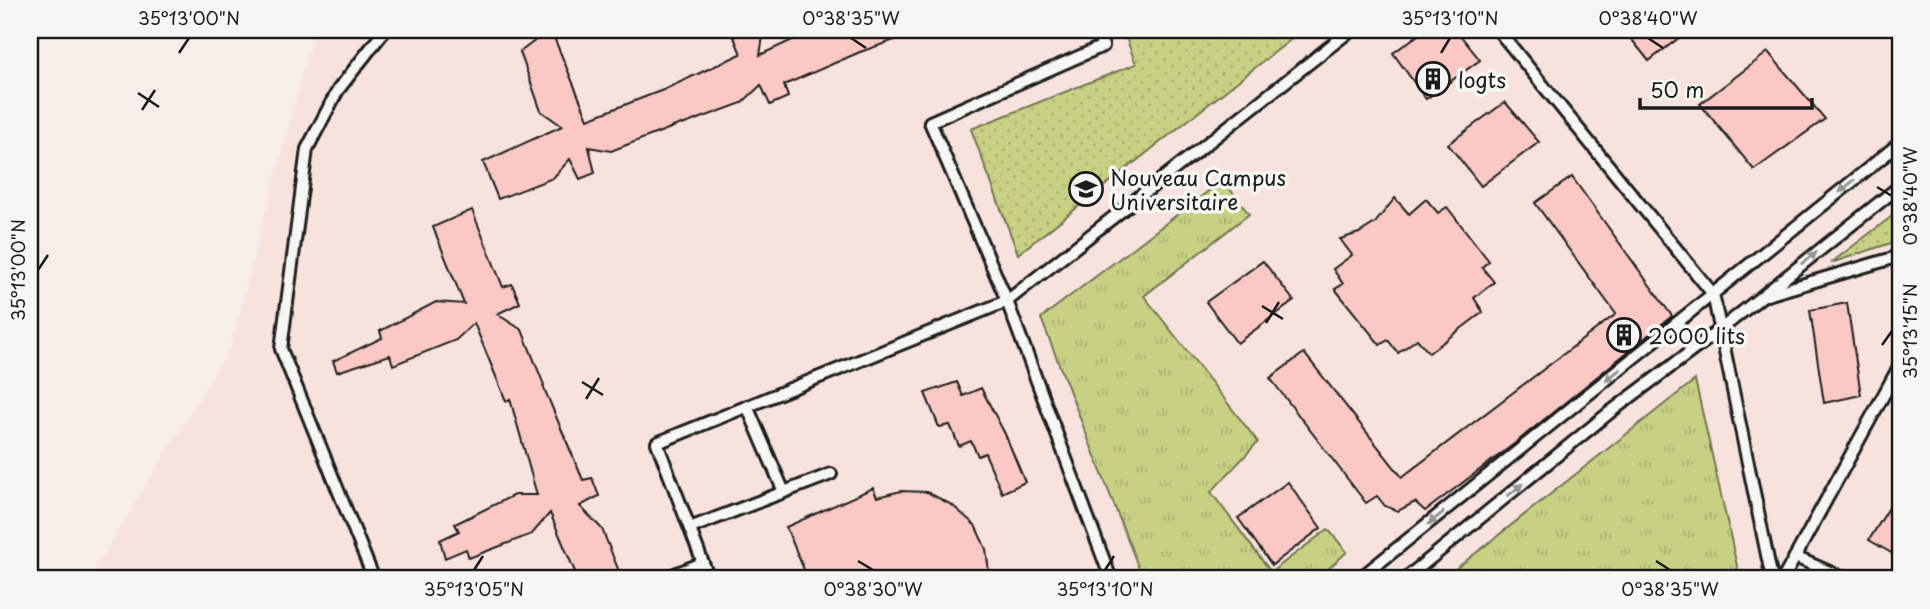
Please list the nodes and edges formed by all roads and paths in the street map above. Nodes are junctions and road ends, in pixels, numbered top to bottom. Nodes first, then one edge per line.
1 (385, 30) edge
2 (1096, 30) edge
3 (1351, 30) edge
4 (1498, 30) edge
5 (1900, 143) edge
6 (1900, 186) edge
7 (1900, 256) edge
8 (1713, 295) junction
9 (1761, 297) junction
10 (1007, 301) junction
11 (1721, 329) junction
12 (1900, 365) edge
13 (747, 405) junction
14 (831, 474) dead end
15 (783, 492) junction
16 (690, 528) junction
17 (1795, 557) junction
18 (703, 563) junction
19 (374, 579) edge
20 (662, 579) edge
21 (709, 579) edge
22 (1111, 579) edge
23 (1359, 579) edge
24 (1405, 579) edge
25 (1772, 579) edge
26 (1783, 579) edge
27 (1846, 579) edge

1 - 19 lane
2 - 10 lane
3 - 10 lane
4 - 8 lane
5 -> 8 lane
9 -> 6 lane
7 - 9 lane
8 - 11 lane
8 -> 23 lane
9 - 11 lane
10 - 13 lane
10 - 22 lane
24 -> 11 lane
11 - 25 lane
12 - 17 lane
13 - 15 lane
13 - 16 lane
14 - 15 lane
15 - 16 lane
16 - 18 lane
17 - 26 lane
17 - 27 lane
18 - 20 lane
18 - 21 lane

